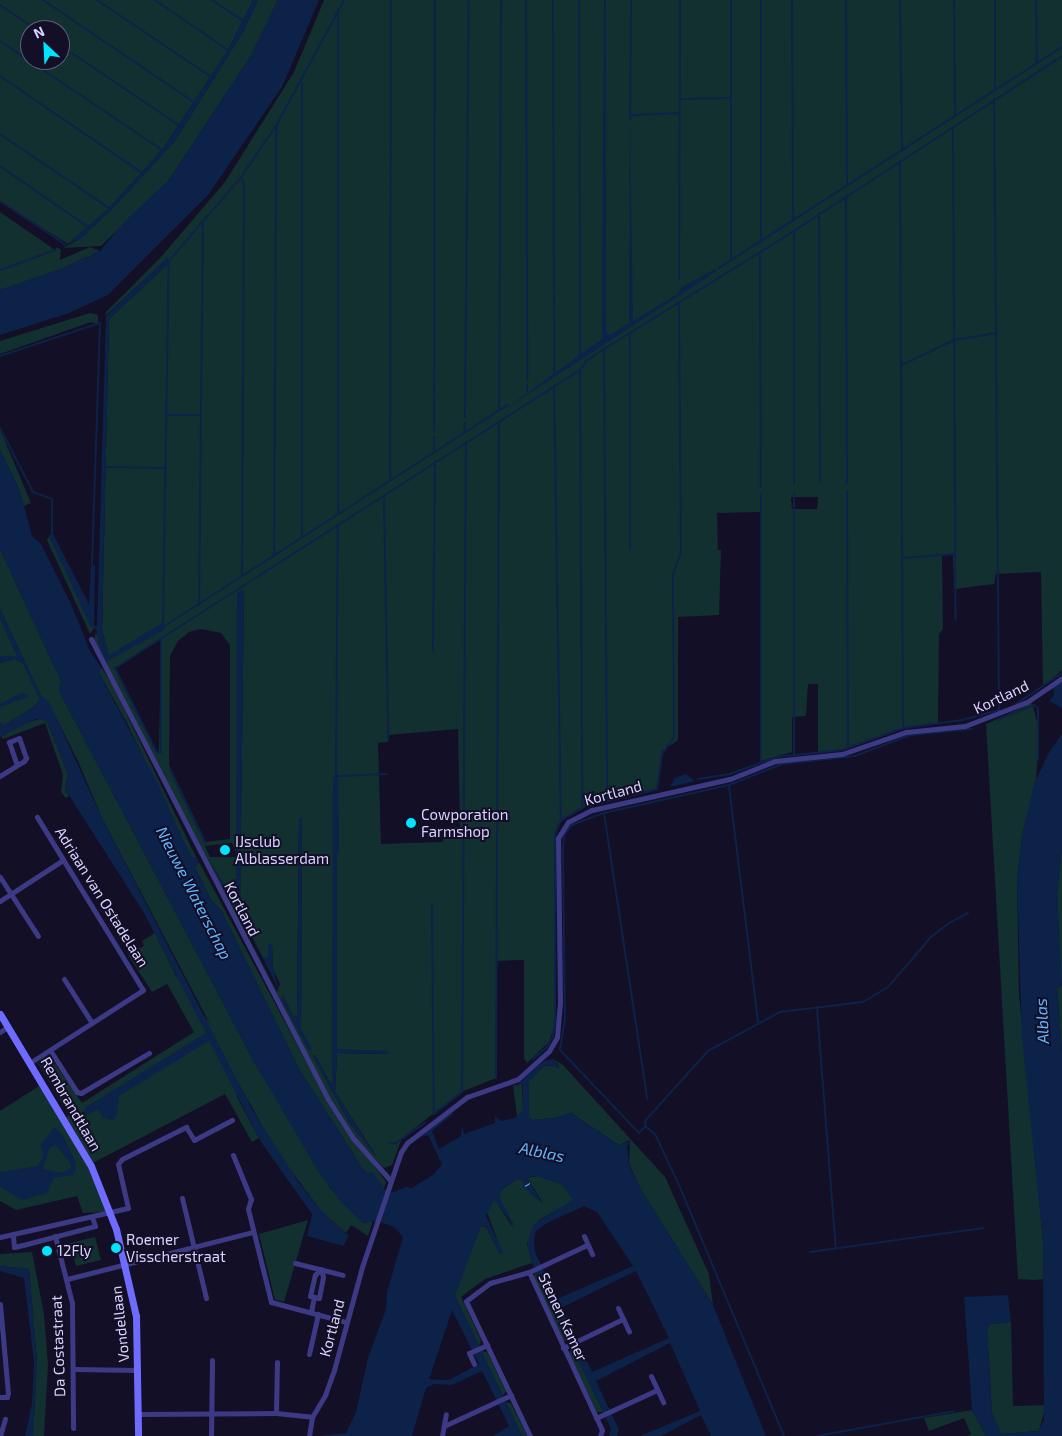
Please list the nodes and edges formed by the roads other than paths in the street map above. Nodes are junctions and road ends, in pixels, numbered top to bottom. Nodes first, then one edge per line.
1 (91, 639) dead end
2 (1062, 678) edge
3 (17, 765) junction
4 (0, 776) edge
5 (37, 817) dead end
6 (63, 860) junction
7 (0, 877) edge
8 (11, 894) junction
9 (0, 901) edge
10 (38, 936) dead end
11 (64, 979) dead end
12 (0, 1014) edge
13 (92, 1023) junction
14 (8, 1027) junction
15 (0, 1032) edge
16 (50, 1050) junction
17 (149, 1053) dead end
18 (30, 1062) junction
19 (232, 1120) dead end
20 (233, 1155) dead end
21 (390, 1180) junction
22 (182, 1198) dead end
23 (110, 1212) junction
24 (92, 1217) junction
25 (253, 1232) junction
26 (13, 1236) junction
27 (56, 1236) junction
28 (584, 1236) dead end
29 (0, 1237) edge
30 (587, 1245) junction
31 (193, 1247) junction
32 (592, 1254) dead end
33 (126, 1263) junction
34 (295, 1263) dead end
35 (321, 1269) junction
36 (528, 1272) junction
37 (344, 1275) dead end
38 (67, 1279) junction
39 (314, 1297) junction
40 (206, 1298) dead end
41 (0, 1304) edge
42 (618, 1308) dead end
43 (311, 1312) junction
44 (318, 1314) junction
45 (623, 1319) junction
46 (346, 1322) junction
47 (629, 1332) dead end
48 (485, 1345) junction
49 (2, 1347) edge
50 (563, 1348) junction
51 (309, 1354) dead end
52 (212, 1360) dead end
53 (277, 1362) dead end
54 (474, 1364) dead end
55 (73, 1369) junction
56 (139, 1370) junction
57 (651, 1376) dead end
58 (658, 1390) junction
59 (0, 1397) edge
60 (508, 1397) junction
61 (663, 1402) dead end
62 (211, 1412) junction
63 (276, 1413) junction
64 (138, 1414) junction
65 (446, 1414) dead end
66 (312, 1417) junction
67 (599, 1417) junction
68 (5, 1419) dead end
69 (444, 1426) junction
70 (73, 1428) dead end
71 (0, 1436) edge
72 (138, 1436) edge
73 (211, 1436) edge
74 (309, 1436) edge
75 (442, 1436) edge
76 (530, 1436) edge
77 (600, 1436) edge

1 - 21 street, Kortland
2 - 21 street, Kortland
3 - 3 street
3 - 4 street
5 - 6 street, Adriaan van Ostadelaan
6 - 8 street
6 - 13 street, Adriaan van Ostadelaan
7 - 8 street
8 - 9 street
8 - 10 street
11 - 13 street
12 - 14 street, Rembrandtlaan
13 - 16 street
14 - 15 street
14 - 18 street, Rembrandtlaan
16 - 17 street
16 - 18 street
18 - 23 street, Rembrandtlaan
19 - 23 street
20 - 25 street
21 - 46 street, Kortland
22 - 31 street
23 - 24 street
23 - 33 street, Vondellaan
24 - 26 street
24 - 27 street
25 - 31 street
25 - 43 street
26 - 27 street
26 - 29 street
27 - 38 street, Da Costastraat
28 - 30 street
30 - 32 street
30 - 36 street
31 - 33 street
31 - 40 street
33 - 38 street
33 - 56 street, Vondellaan
34 - 35 street
35 - 37 street
35 - 39 street
35 - 39 street
36 - 48 street, Stenen Kamer
36 - 50 street, Stenen Kamer
38 - 55 street, Da Costastraat
39 - 43 street
41 - 49 street
42 - 45 street
43 - 44 street
44 - 46 street
44 - 51 street
45 - 47 street
45 - 50 street
46 - 66 street, Kortland
48 - 54 street
48 - 60 street, Stenen Kamer
49 - 59 street
50 - 67 street, Stenen Kamer
52 - 62 street
53 - 63 street
55 - 56 street
55 - 70 street, Da Costastraat
56 - 64 street, Vondellaan
57 - 58 street
58 - 61 street
58 - 67 street
60 - 69 street
60 - 76 street, Stenen Kamer
62 - 63 street
62 - 64 street
62 - 73 street
63 - 66 street
64 - 72 street, Vondellaan
65 - 69 street
66 - 74 street, Kortland
67 - 77 street, Stenen Kamer
68 - 71 street
69 - 75 street

